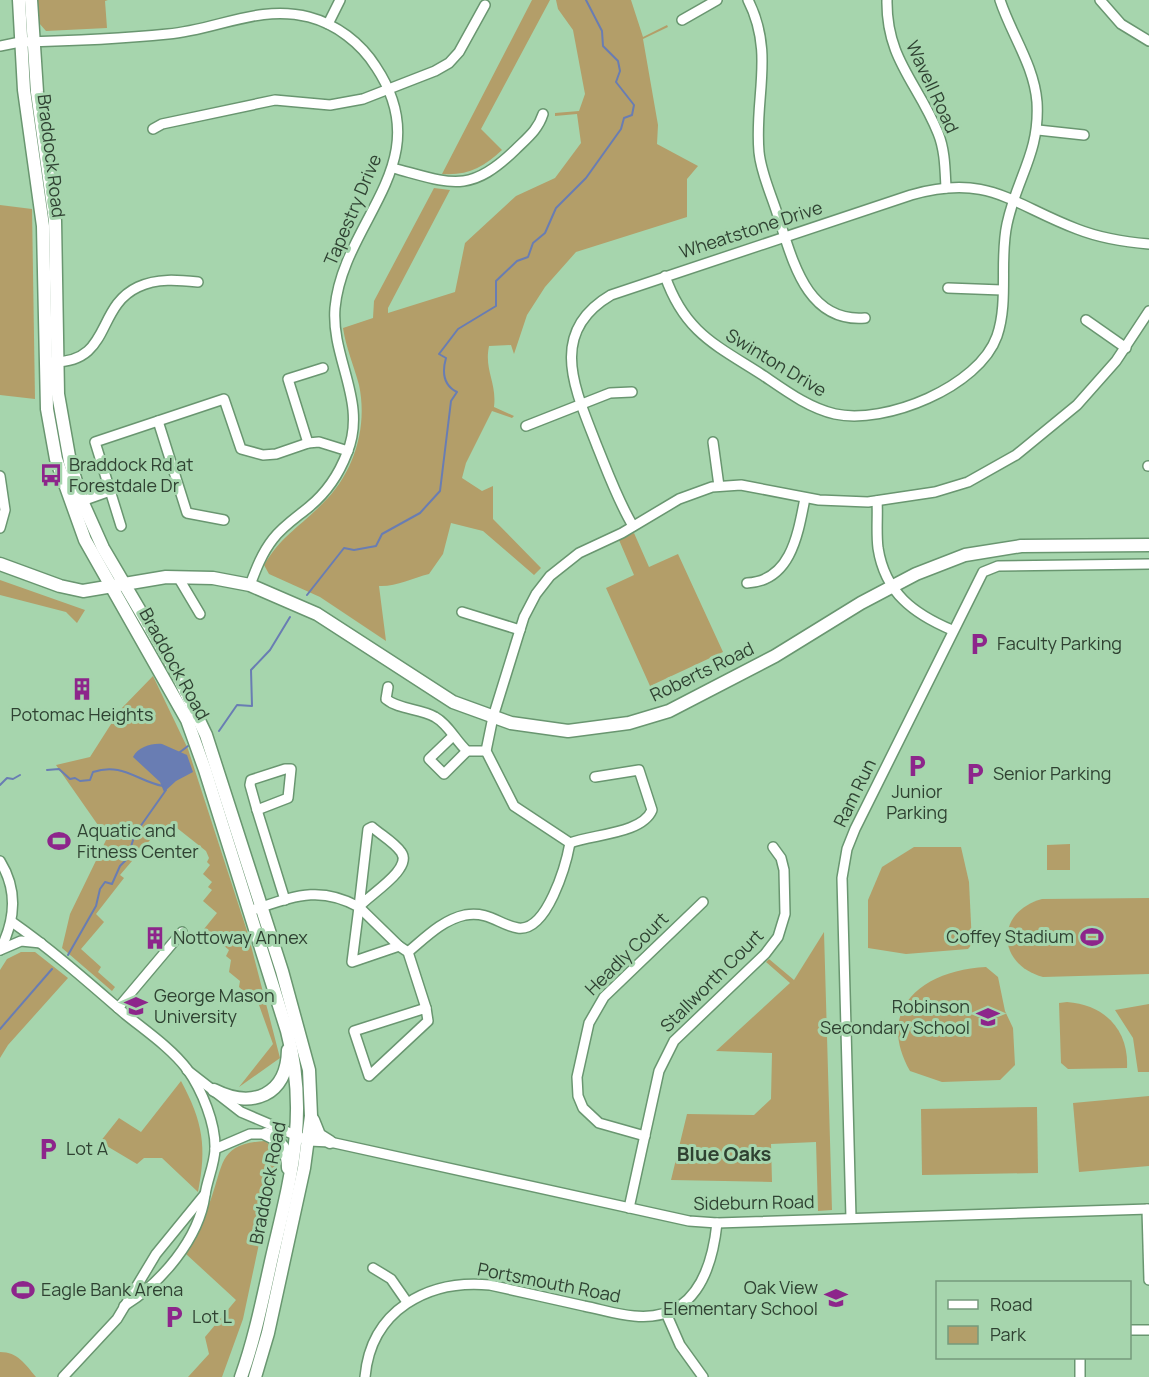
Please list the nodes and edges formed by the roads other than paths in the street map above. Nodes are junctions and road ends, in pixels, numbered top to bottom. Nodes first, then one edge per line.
1 (19, 0) edge
2 (31, 0) edge
3 (340, 0) edge
4 (717, 0) edge
5 (748, 0) edge
6 (887, 0) edge
7 (1000, 0) edge
8 (1100, 0) edge
9 (485, 5) dead end
10 (682, 20) dead end
11 (328, 24) junction
12 (1149, 41) edge
13 (26, 42) junction
14 (0, 46) edge
15 (388, 89) junction
16 (543, 114) dead end
17 (153, 129) dead end
18 (1038, 130) junction
19 (1084, 135) dead end
20 (393, 168) junction
21 (946, 188) junction
22 (1015, 199) junction
23 (785, 237) junction
24 (1149, 244) edge
25 (666, 276) junction
26 (198, 282) dead end
27 (948, 288) dead end
28 (1002, 290) junction
29 (1149, 311) edge
30 (865, 318) dead end
31 (1086, 320) dead end
32 (1126, 348) junction
33 (44, 362) junction
34 (57, 362) junction
35 (323, 368) dead end
36 (632, 392) dead end
37 (581, 404) junction
38 (158, 421) junction
39 (526, 426) dead end
40 (713, 442) dead end
41 (308, 443) junction
42 (348, 451) junction
43 (0, 476) edge
44 (719, 486) junction
45 (110, 491) junction
46 (806, 498) junction
47 (82, 501) junction
48 (877, 501) junction
49 (224, 519) dead end
50 (121, 526) dead end
51 (633, 526) junction
52 (0, 528) edge
53 (1149, 545) edge
54 (0, 564) edge
55 (1149, 564) edge
56 (178, 577) junction
57 (747, 583) dead end
58 (124, 584) junction
59 (250, 585) junction
60 (110, 586) junction
61 (893, 586) junction
62 (462, 612) dead end
63 (200, 614) dead end
64 (520, 630) junction
65 (952, 630) junction
66 (388, 687) dead end
67 (493, 717) junction
68 (453, 736) junction
69 (467, 751) junction
70 (486, 751) junction
71 (595, 777) dead end
72 (257, 810) junction
73 (570, 843) junction
74 (773, 847) dead end
75 (0, 861) edge
76 (285, 900) junction
77 (704, 902) dead end
78 (13, 907) junction
79 (359, 907) junction
80 (256, 909) junction
81 (12, 921) junction
82 (25, 931) junction
83 (182, 932) dead end
84 (43, 944) junction
85 (399, 946) junction
86 (0, 950) edge
87 (408, 952) junction
88 (118, 1008) junction
89 (426, 1008) junction
90 (287, 1031) junction
91 (187, 1070) junction
92 (214, 1090) junction
93 (311, 1116) junction
94 (266, 1134) junction
95 (297, 1136) junction
96 (645, 1136) junction
97 (309, 1142) junction
98 (330, 1142) junction
99 (215, 1149) junction
100 (288, 1182) junction
101 (205, 1194) junction
102 (629, 1208) junction
103 (1148, 1209) edge
104 (851, 1218) junction
105 (717, 1223) junction
106 (373, 1268) dead end
107 (1149, 1280) edge
108 (407, 1302) junction
109 (124, 1306) junction
110 (666, 1313) junction
111 (1131, 1330) edge
112 (1149, 1330) edge
113 (1080, 1359) edge
114 (63, 1377) edge
115 (242, 1377) edge
116 (255, 1377) edge
117 (365, 1377) edge
118 (703, 1377) edge
119 (1080, 1377) edge

1 - 13 main road, Braddock Road
2 - 13 main road, Braddock Road
3 - 11 street
4 - 10 street
5 - 23 street
6 - 21 street, Wavell Road
7 - 18 street, Swinton Drive
8 - 12 street
9 - 15 street
11 - 13 street, Tapestry Drive
11 - 15 street, Tapestry Drive
13 - 14 street, Tapestry Drive
13 - 33 main road, Braddock Road
13 - 34 main road, Braddock Road
15 - 17 street
15 - 20 street, Tapestry Drive
16 - 20 street
18 - 19 street
18 - 22 street, Swinton Drive
20 - 42 street, Tapestry Drive
21 - 22 street, Wheatstone Drive
21 - 23 street, Wheatstone Drive
22 - 24 street, Wheatstone Drive
22 - 28 street, Swinton Drive
23 - 25 street, Wheatstone Drive
23 - 30 street
25 - 28 street, Swinton Drive
25 - 37 street, Wheatstone Drive
26 - 34 street
27 - 28 street
29 - 32 street
31 - 32 street
32 - 48 street
33 - 34 street
33 - 60 main road, Braddock Road
34 - 47 main road, Braddock Road
35 - 41 street
36 - 37 street
37 - 39 street
37 - 51 street, Wheatstone Drive
38 - 41 street
38 - 45 street
38 - 49 street
40 - 44 street
41 - 42 street
42 - 59 street, Tapestry Drive
43 - 52 street
44 - 46 street
44 - 51 street
45 - 47 street
45 - 50 street
46 - 48 street
46 - 57 street
47 - 58 main road, Braddock Road
48 - 61 street
51 - 64 street
53 - 61 main road, Roberts Road
54 - 60 main road, Roberts Road
55 - 65 street, Ram Run
56 - 58 main road, Roberts Road
56 - 59 main road, Roberts Road
56 - 63 street
58 - 60 main road, Roberts Road
58 - 80 main road, Braddock Road
59 - 67 main road, Roberts Road
60 - 80 main road, Braddock Road
61 - 65 street
61 - 67 main road, Roberts Road
62 - 64 street
64 - 67 street
65 - 104 street, Ram Run
66 - 68 street
67 - 70 street
68 - 69 street
68 - 69 street
69 - 70 street
70 - 73 street
71 - 73 street
72 - 72 street
72 - 76 street
73 - 87 street
74 - 96 street, Stallworth Court
75 - 78 street
76 - 79 street
76 - 80 street
77 - 96 street, Headly Court
78 - 81 street
78 - 82 street
79 - 79 street
79 - 85 street
79 - 85 street
80 - 90 main road, Braddock Road
80 - 93 main road, Braddock Road
81 - 82 street, Sideburn Road
81 - 86 street
82 - 84 street, Sideburn Road
83 - 88 street
84 - 86 street
84 - 88 street, Sideburn Road
85 - 87 street
87 - 89 street
88 - 91 street, Sideburn Road
89 - 89 street
90 - 92 main road
90 - 95 main road, Braddock Road
91 - 92 street, Sideburn Road
91 - 99 street
92 - 95 street, Sideburn Road
93 - 97 main road, Braddock Road
93 - 98 main road
94 - 95 street
94 - 99 street
94 - 100 main road
95 - 97 street, Sideburn Road
95 - 100 main road, Braddock Road
96 - 102 street, Stallworth Court
97 - 98 street, Sideburn Road
97 - 116 main road, Braddock Road
98 - 102 street, Sideburn Road
99 - 101 street
100 - 115 main road, Braddock Road
101 - 109 street
101 - 109 street
102 - 105 street, Sideburn Road
103 - 104 street, Sideburn Road
103 - 107 street
104 - 105 street, Sideburn Road
105 - 110 street
106 - 108 street
108 - 110 street, Portsmouth Road
108 - 117 street, Portsmouth Road
109 - 114 street
110 - 118 street
111 - 112 street
113 - 119 street

